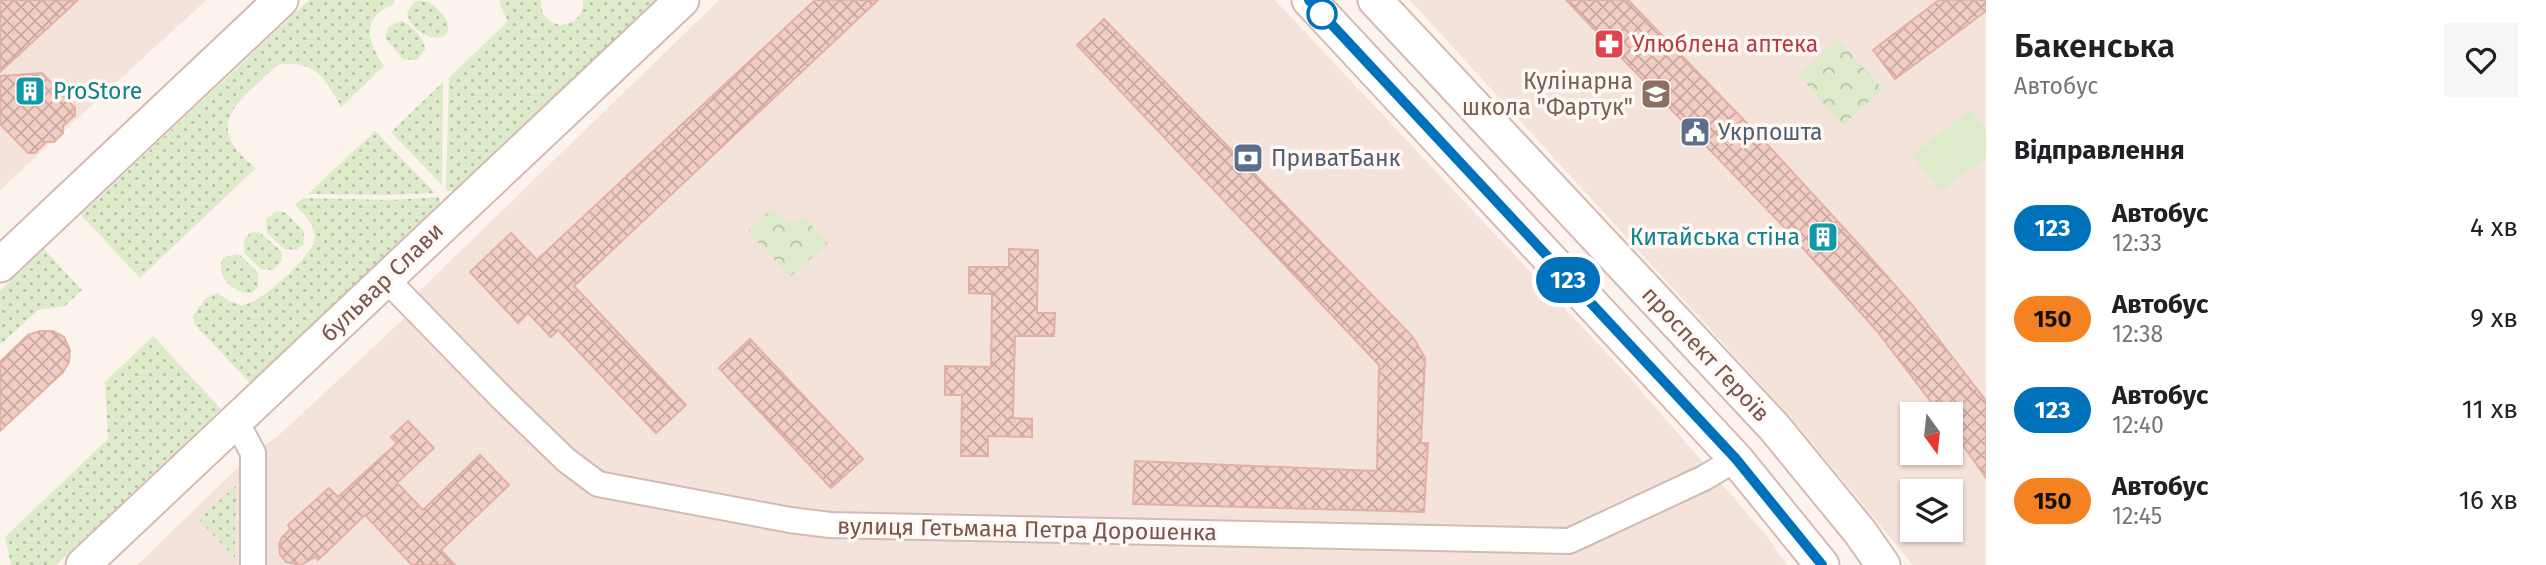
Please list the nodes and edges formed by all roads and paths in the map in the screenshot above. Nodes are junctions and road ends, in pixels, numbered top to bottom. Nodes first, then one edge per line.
1 (281, 0) edge
2 (682, 0) edge
3 (1309, 0) edge
4 (1375, 0) edge
5 (0, 265) edge
6 (386, 279) junction
7 (236, 421) junction
8 (1736, 459) junction
9 (83, 565) edge
10 (253, 565) edge
11 (1822, 565) edge
12 (1882, 565) edge

1 - 5 main road
2 - 6 main road, бульвар Слави
3 - 8 main road
4 - 12 main road, проспект Героїв
6 - 7 main road, бульвар Слави
6 - 8 street, вулиця Гетьмана Петра Дорошенка
7 - 9 main road, бульвар Слави
7 - 10 street
8 - 11 main road

